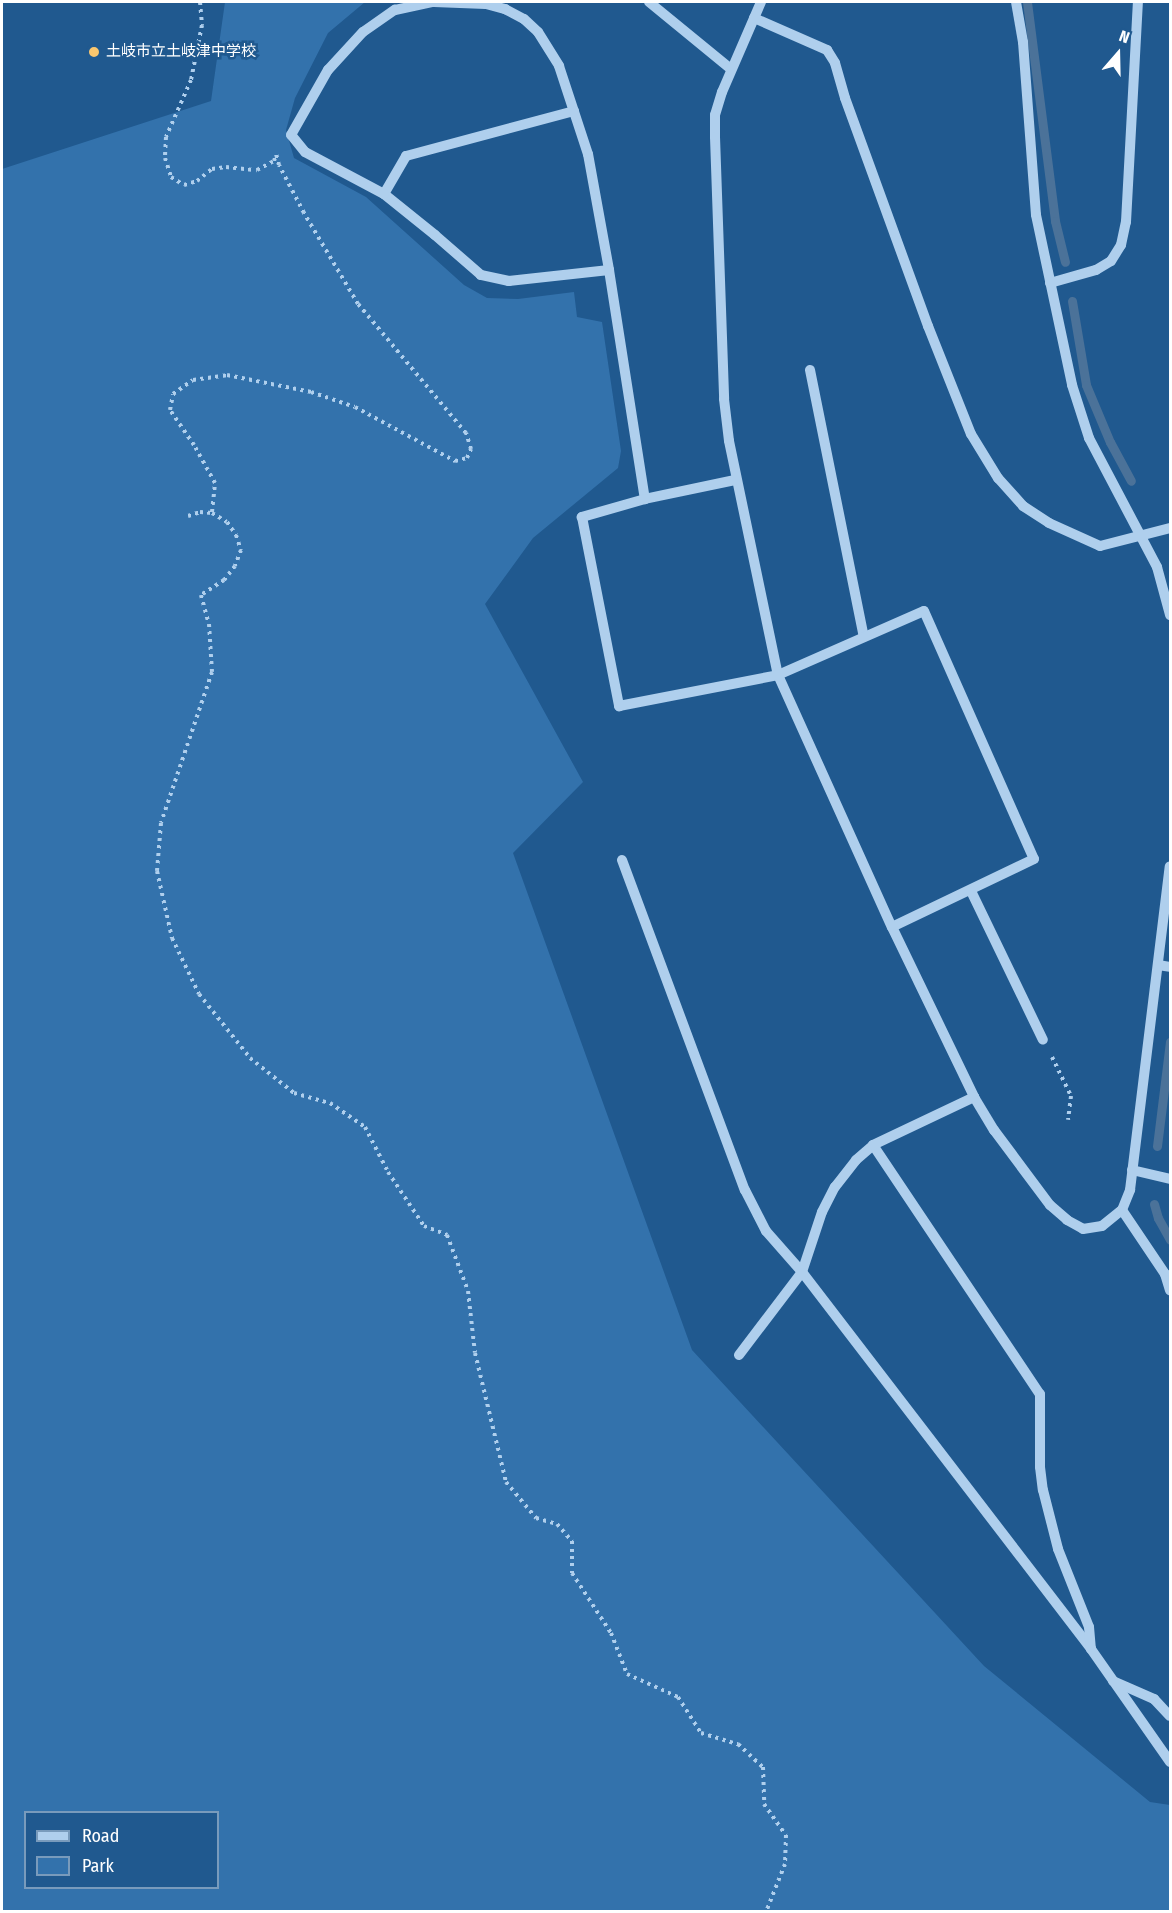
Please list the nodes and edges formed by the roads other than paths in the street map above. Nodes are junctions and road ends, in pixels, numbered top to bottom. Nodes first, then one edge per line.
1 (649, 2) edge
2 (761, 2) edge
3 (1016, 2) edge
4 (1138, 2) edge
5 (754, 18) junction
6 (731, 69) junction
7 (574, 111) junction
8 (384, 194) junction
9 (609, 270) junction
10 (1050, 283) junction
11 (810, 370) dead end
12 (735, 480) junction
13 (645, 499) junction
14 (1170, 528) edge
15 (1142, 534) junction
16 (1170, 615) edge
17 (864, 636) junction
18 (778, 675) junction
19 (622, 860) dead end
20 (1170, 866) edge
21 (971, 891) junction
22 (892, 927) junction
23 (1158, 964) junction
24 (1170, 967) edge
25 (1043, 1040) road end
26 (974, 1097) junction
27 (873, 1145) junction
28 (1132, 1170) junction
29 (1170, 1179) edge
30 (1122, 1210) junction
31 (802, 1272) junction
32 (1170, 1290) edge
33 (739, 1355) dead end
34 (1091, 1649) junction
35 (1113, 1681) junction
36 (1170, 1716) edge
37 (1170, 1762) edge

1 - 6 street
2 - 5 street
3 - 10 street
4 - 10 street
5 - 6 street
5 - 15 street
6 - 12 street
7 - 8 street
7 - 8 street
7 - 9 street
8 - 9 street
9 - 13 street
10 - 15 street
11 - 17 street
12 - 13 street
12 - 18 street
13 - 18 street
14 - 15 street
15 - 16 street
17 - 18 street
17 - 21 street
18 - 22 street
19 - 31 street
20 - 23 street
21 - 22 street
21 - 25 street
22 - 26 street
23 - 24 street
23 - 28 street
26 - 27 street
26 - 30 street
27 - 31 street
27 - 34 street
28 - 29 street
28 - 30 street
30 - 32 street
31 - 33 street
31 - 34 street
34 - 35 street
35 - 36 street
35 - 37 street

